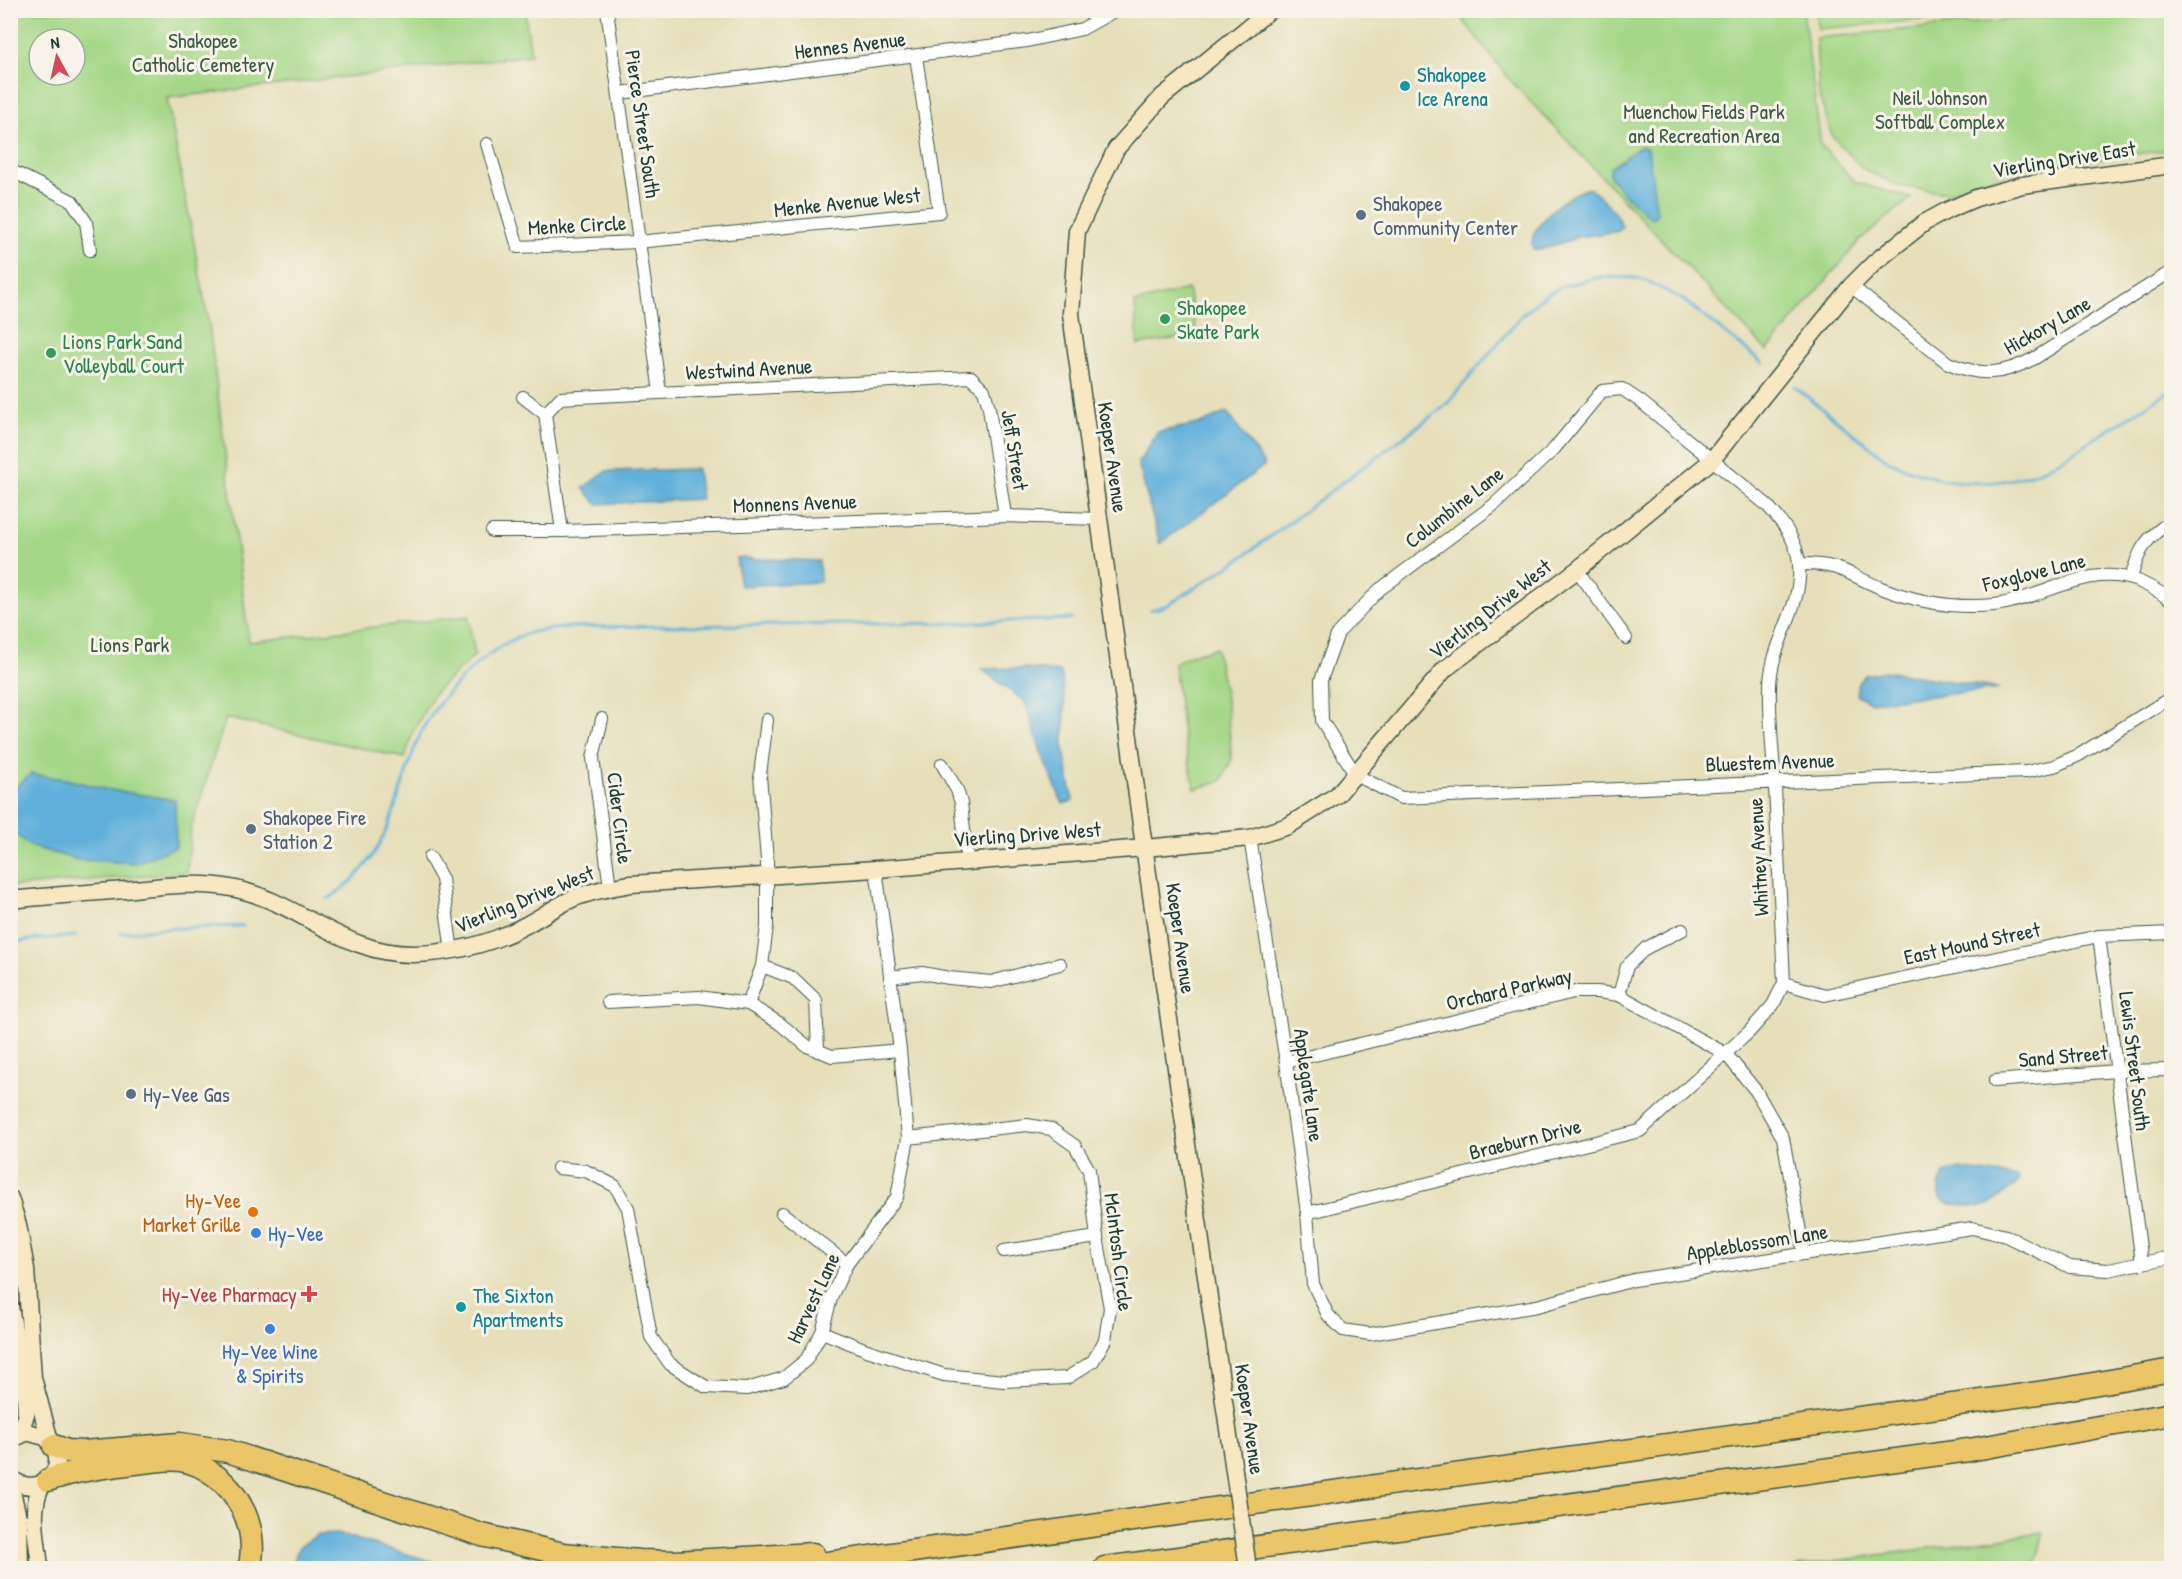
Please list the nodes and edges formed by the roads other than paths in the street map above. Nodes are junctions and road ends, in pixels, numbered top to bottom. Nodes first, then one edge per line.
1 (608, 10) edge
2 (1116, 10) edge
3 (1265, 12) edge
4 (916, 56) junction
5 (620, 93) junction
6 (487, 144) dead end
7 (2172, 165) edge
8 (10, 170) edge
9 (638, 242) junction
10 (90, 250) dead end
11 (2172, 271) edge
12 (1851, 286) junction
13 (984, 390) joint
14 (660, 393) junction
15 (523, 397) dead end
16 (545, 414) junction
17 (1712, 461) junction
18 (1005, 516) junction
19 (1099, 519) junction
20 (2172, 521) edge
21 (492, 531) dead end
22 (562, 531) junction
23 (1799, 564) junction
24 (1577, 570) junction
25 (2131, 578) junction
26 (2172, 602) edge
27 (1626, 638) dead end
28 (2172, 697) edge
29 (602, 719) dead end
30 (767, 720) dead end
31 (942, 764) dead end
32 (1356, 775) junction
33 (1774, 781) junction
34 (1250, 838) junction
35 (1145, 848) junction
36 (430, 857) dead end
37 (967, 860) junction
38 (876, 868) junction
39 (767, 875) junction
40 (610, 888) junction
41 (10, 900) edge
42 (1682, 930) dead end
43 (2172, 933) edge
44 (2099, 936) junction
45 (452, 952) junction
46 (1060, 964) dead end
47 (762, 966) junction
48 (890, 977) junction
49 (1784, 983) junction
50 (1619, 995) junction
51 (608, 1002) dead end
52 (748, 1004) junction
53 (900, 1050) junction
54 (818, 1051) junction
55 (1726, 1054) junction
56 (1286, 1062) junction
57 (2172, 1070) edge
58 (2116, 1071) junction
59 (1995, 1081) dead end
60 (908, 1138) junction
61 (558, 1168) dead end
62 (10, 1198) edge
63 (782, 1213) dead end
64 (1307, 1213) junction
65 (1097, 1237) junction
66 (1004, 1251) dead end
67 (1804, 1254) junction
68 (2172, 1257) edge
69 (2142, 1263) junction
70 (846, 1264) junction
71 (10, 1306) edge
72 (1343, 1330) joint
73 (822, 1332) junction
74 (2172, 1370) edge
75 (2172, 1414) edge
76 (13, 1439) edge
77 (52, 1443) junction
78 (10, 1477) edge
79 (45, 1481) junction
80 (10, 1483) edge
81 (922, 1551) junction
82 (20, 1569) edge
83 (40, 1569) edge
84 (249, 1569) edge
85 (792, 1569) edge
86 (1105, 1569) edge
87 (1248, 1569) edge

1 - 5 street, Pierce Street South
2 - 4 street, Hennes Avenue
3 - 19 street, Koeper Avenue
4 - 5 street, Hennes Avenue
4 - 9 street, Menke Avenue West
5 - 9 street, Pierce Street South
6 - 9 street, Menke Circle
7 - 12 street, Vierling Drive East
8 - 10 street
9 - 14 street, Pierce Street South
11 - 12 street, Hickory Lane
12 - 17 street, Vierling Drive West
13 - 14 street, Westwind Avenue
13 - 18 street, Jeff Street
14 - 16 street, Westwind Avenue
15 - 16 street
16 - 22 street
17 - 23 street, Whitney Avenue
17 - 24 street, Vierling Drive West
17 - 32 street, Columbine Lane
18 - 19 street, Monnens Avenue
18 - 22 street, Monnens Avenue
19 - 35 street, Koeper Avenue
20 - 25 street
21 - 22 street, Monnens Avenue
23 - 25 street, Foxglove Lane
23 - 33 street, Whitney Avenue
24 - 27 street
24 - 32 street, Vierling Drive West
25 - 26 street, Foxglove Lane
28 - 33 street, Bluestem Avenue
29 - 40 street, Cider Circle
30 - 39 street
31 - 37 street
32 - 33 street, Bluestem Avenue
32 - 34 street, Vierling Drive West
33 - 49 street, Whitney Avenue
34 - 35 street, Vierling Drive West
34 - 56 street, Applegate Lane
35 - 37 street, Vierling Drive West
35 - 87 street, Koeper Avenue, bridge
36 - 45 street
37 - 38 street, Vierling Drive West
38 - 39 street, Vierling Drive West
38 - 48 street, Harvest Lane
39 - 40 street, Vierling Drive West
39 - 47 street
40 - 45 street, Vierling Drive West
41 - 45 street, Vierling Drive West
42 - 50 street
43 - 44 street, East Mound Street
44 - 49 street, East Mound Street
44 - 58 street, Lewis Street South
46 - 48 street
47 - 52 street
47 - 54 street
48 - 53 street, Harvest Lane
49 - 55 street
50 - 55 street, Orchard Parkway
50 - 56 street, Orchard Parkway
51 - 52 street
52 - 54 street
53 - 54 street
53 - 60 street, Harvest Lane
55 - 64 street, Braeburn Drive
55 - 67 street, Orchard Parkway
56 - 64 street, Applegate Lane
57 - 58 street, Sand Street
58 - 59 street, Sand Street
58 - 69 street, Lewis Street South
60 - 65 street, McIntosh Circle
60 - 70 street, Harvest Lane
61 - 73 street, Harvest Lane
62 - 77 street
63 - 70 street
64 - 72 street, Applegate Lane
65 - 66 street
65 - 73 street, McIntosh Circle
67 - 69 street, Appleblossom Lane
67 - 72 street, Appleblossom Lane
68 - 69 street, Appleblossom Lane
70 - 73 street, Harvest Lane
71 - 76 street
74 - 81 highway
75 - 86 highway
76 - 77 street
77 - 79 street
77 - 81 highway
78 - 79 street
79 - 83 street
79 - 84 highway
80 - 82 street
81 - 85 highway

